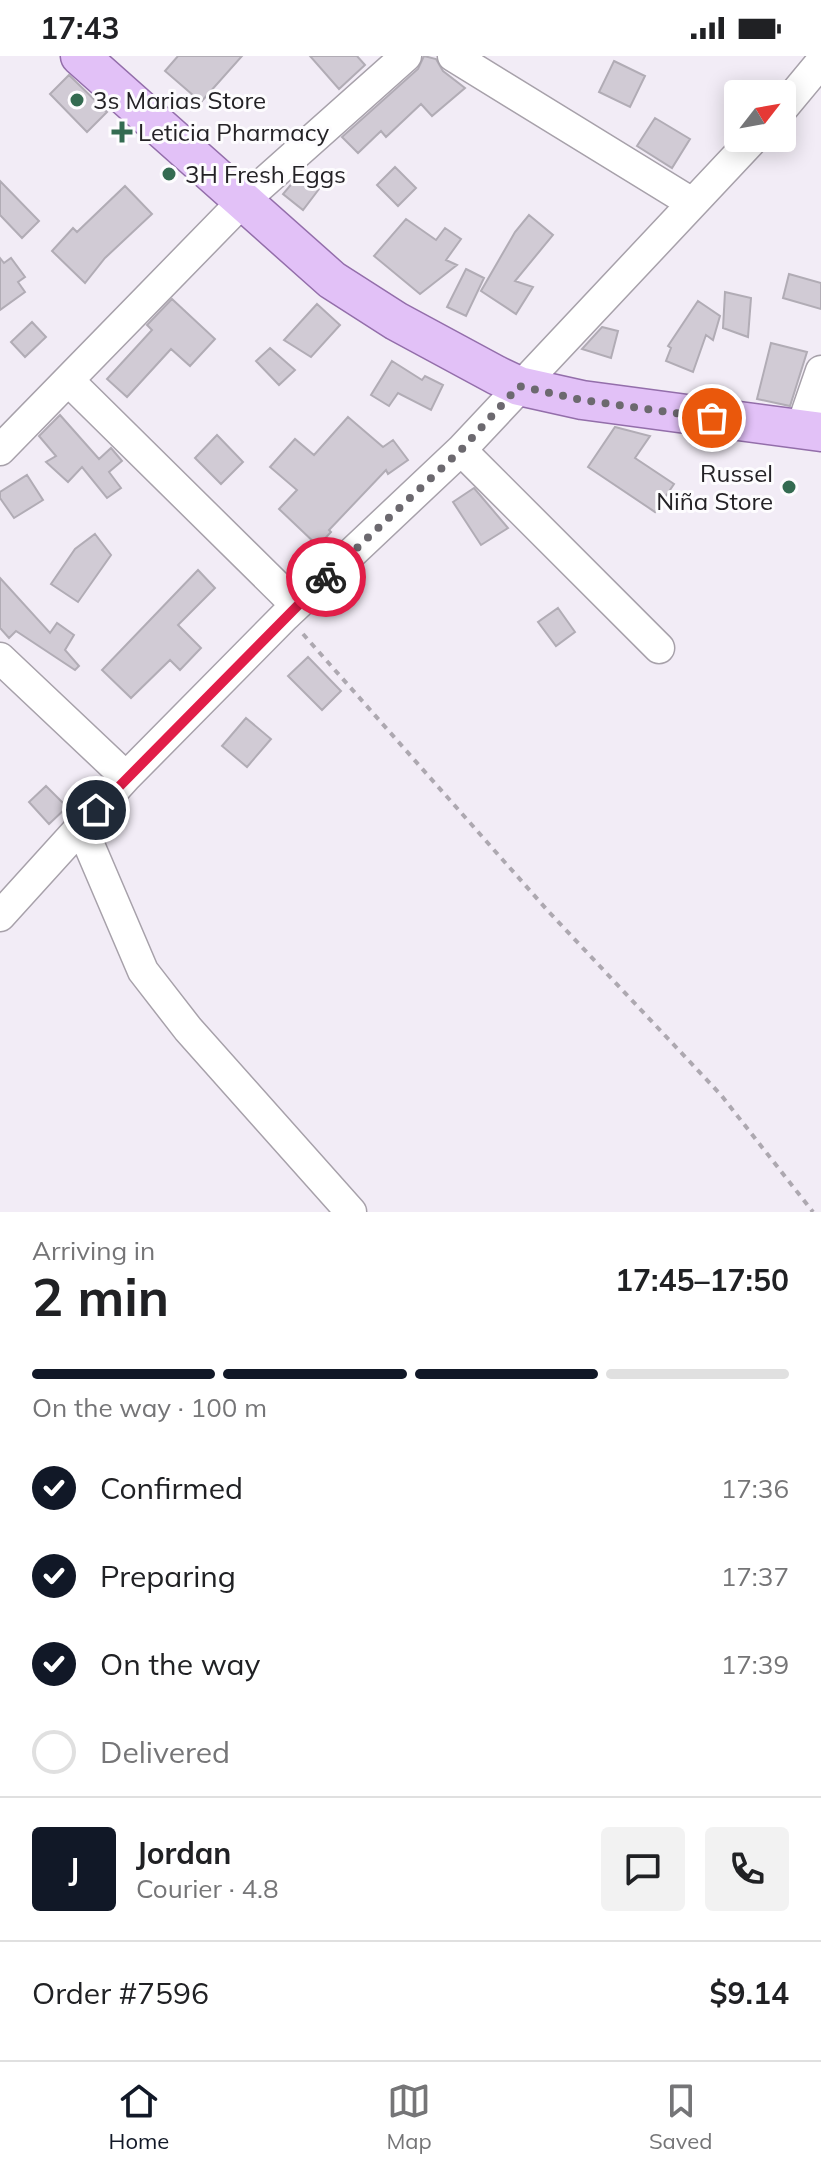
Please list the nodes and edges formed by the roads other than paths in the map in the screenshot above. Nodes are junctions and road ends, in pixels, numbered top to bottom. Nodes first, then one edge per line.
1 (80, 56) edge
2 (406, 56) edge
3 (453, 56) edge
4 (821, 62) edge
5 (796, 92) edge
6 (741, 152) edge
7 (242, 202) junction
8 (692, 203) junction
9 (821, 371) edge
10 (69, 381) junction
11 (519, 386) junction
12 (811, 430) edge
13 (0, 450) edge
14 (461, 450) junction
15 (290, 610) junction
16 (659, 648) dead end
17 (0, 658) edge
18 (126, 777) junction
19 (81, 826) junction
20 (5, 901) edge
21 (351, 1212) edge

1 - 7 main road
2 - 7 street
3 - 8 street
4 - 5 street
6 - 8 street
7 - 10 street
7 - 11 main road
8 - 11 street
9 - 12 street
10 - 13 street
10 - 15 street
11 - 12 main road
11 - 14 street
14 - 15 street
14 - 16 street
15 - 18 street
17 - 18 street
18 - 19 street
19 - 20 street
19 - 21 street

